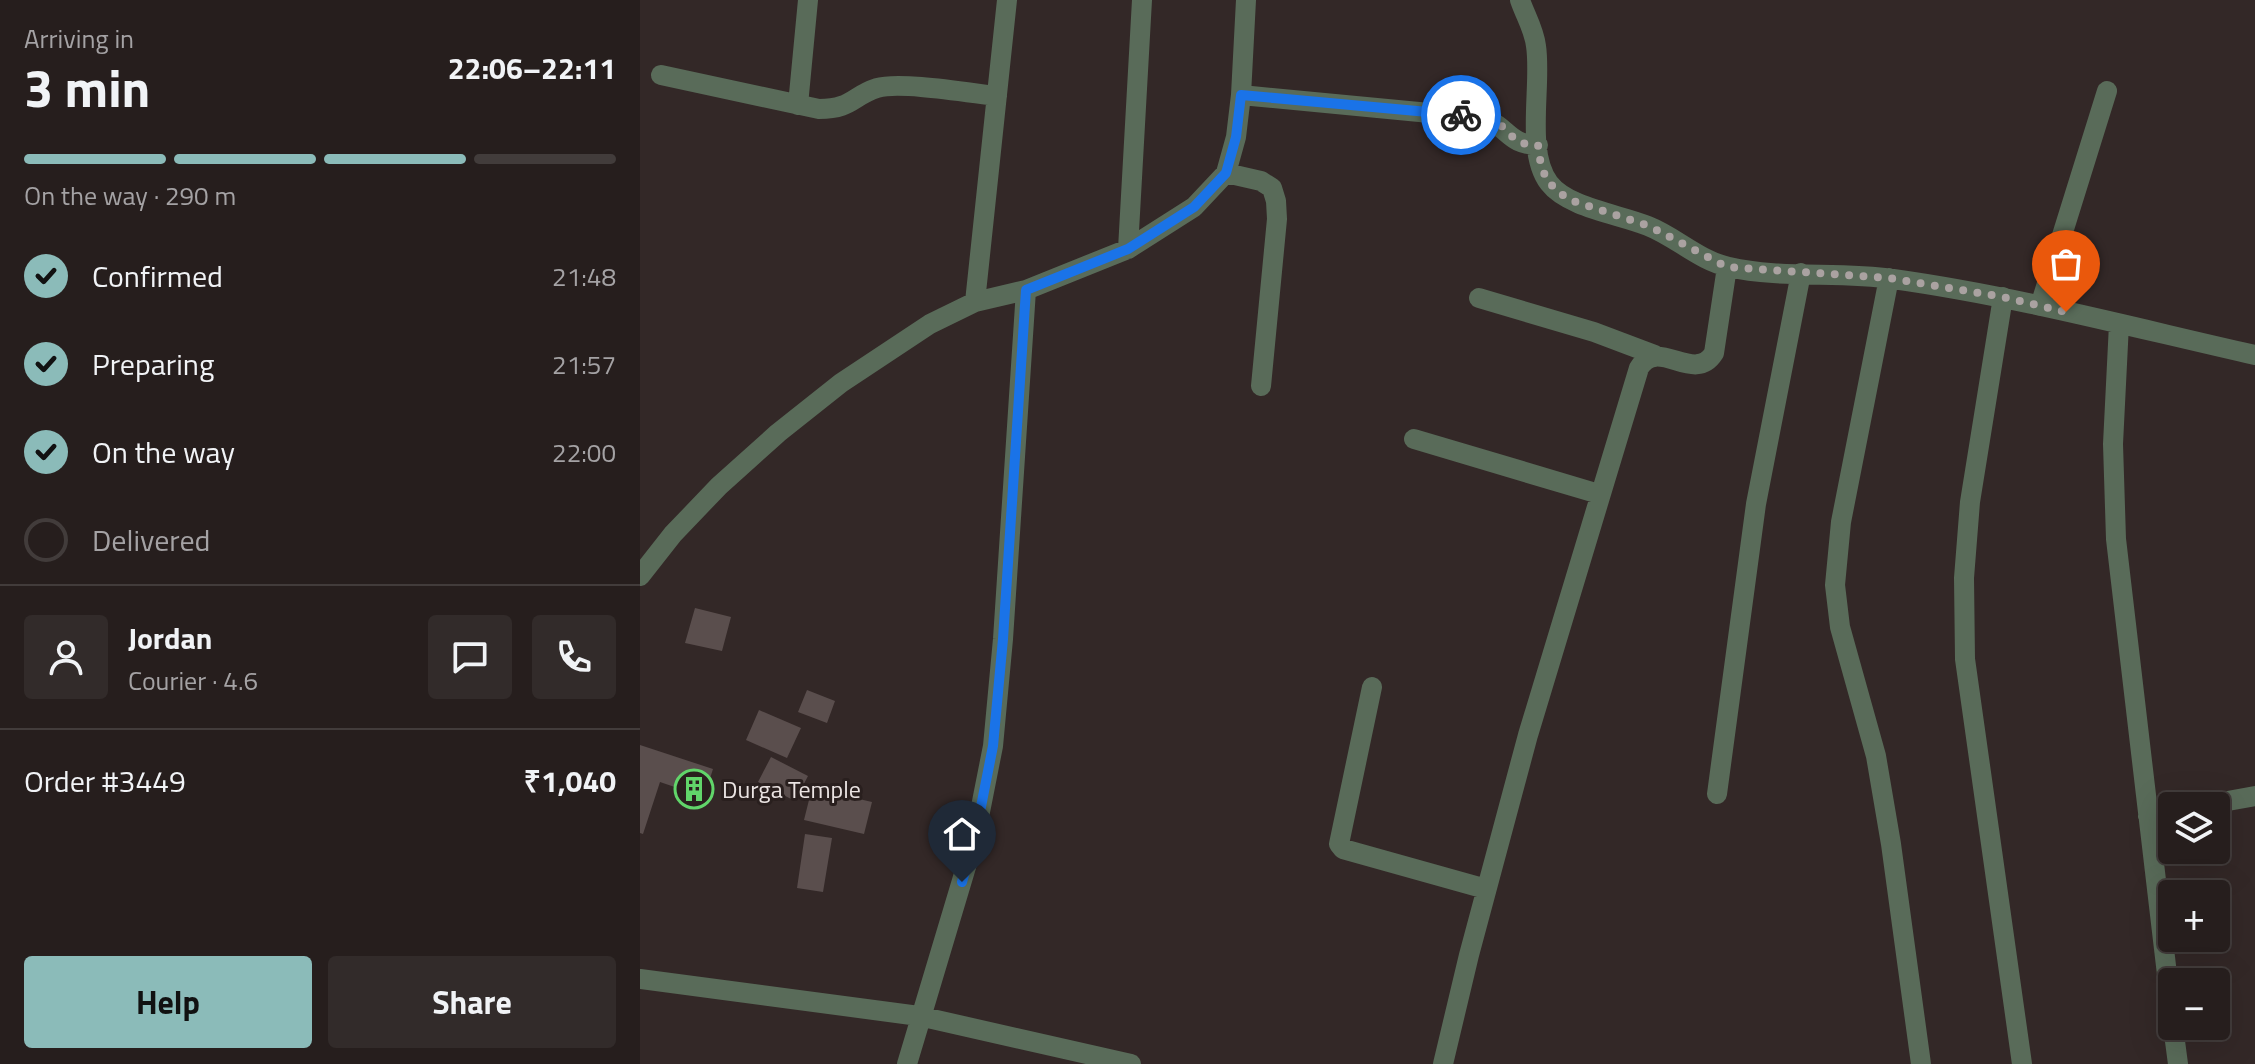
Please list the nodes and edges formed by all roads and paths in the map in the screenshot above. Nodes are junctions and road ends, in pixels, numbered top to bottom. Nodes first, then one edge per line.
1 (808, 0) edge
2 (1007, 0) edge
3 (1142, 0) edge
4 (1246, 0) edge
5 (1520, 0) edge
6 (661, 75) dead end
7 (2107, 91) dead end
8 (1241, 95) junction
9 (997, 96) junction
10 (798, 105) junction
11 (1538, 145) junction
12 (1226, 173) junction
13 (1128, 249) junction
14 (1727, 267) junction
15 (1801, 273) junction
16 (1889, 278) junction
17 (1026, 290) junction
18 (2003, 297) junction
19 (1479, 298) dead end
20 (975, 302) junction
21 (2040, 306) junction
22 (2119, 324) junction
23 (1655, 355) junction
24 (2255, 355) edge
25 (1261, 386) dead end
26 (1414, 439) dead end
27 (1599, 494) junction
28 (640, 576) edge
29 (1372, 687) dead end
30 (1717, 794) dead end
31 (2255, 796) edge
32 (2230, 801) edge
33 (2158, 814) edge
34 (2148, 816) junction
35 (1486, 889) junction
36 (2166, 968) edge
37 (640, 979) edge
38 (919, 1016) junction
39 (2175, 1040) edge
40 (907, 1064) edge
41 (1131, 1064) edge
42 (1443, 1064) edge
43 (1921, 1064) edge
44 (2022, 1064) edge
45 (2178, 1064) edge

1 - 10 street
2 - 9 street
3 - 13 street
4 - 8 street
5 - 11 street
6 - 10 street
7 - 21 street
8 - 11 street
8 - 12 street
9 - 10 street
9 - 20 street
11 - 14 street
12 - 13 street
12 - 25 street
13 - 17 street
14 - 15 street
14 - 23 street
15 - 16 street
15 - 30 street
16 - 18 street
16 - 43 street
17 - 20 street
17 - 38 street
18 - 21 street
18 - 44 street
19 - 23 street
20 - 28 street
21 - 22 street
22 - 24 street
22 - 34 street
23 - 27 street
26 - 27 street
27 - 35 street
29 - 35 street
31 - 32 street
33 - 34 street
34 - 36 street
35 - 42 street
37 - 38 street
38 - 40 street
38 - 41 street
39 - 45 street

